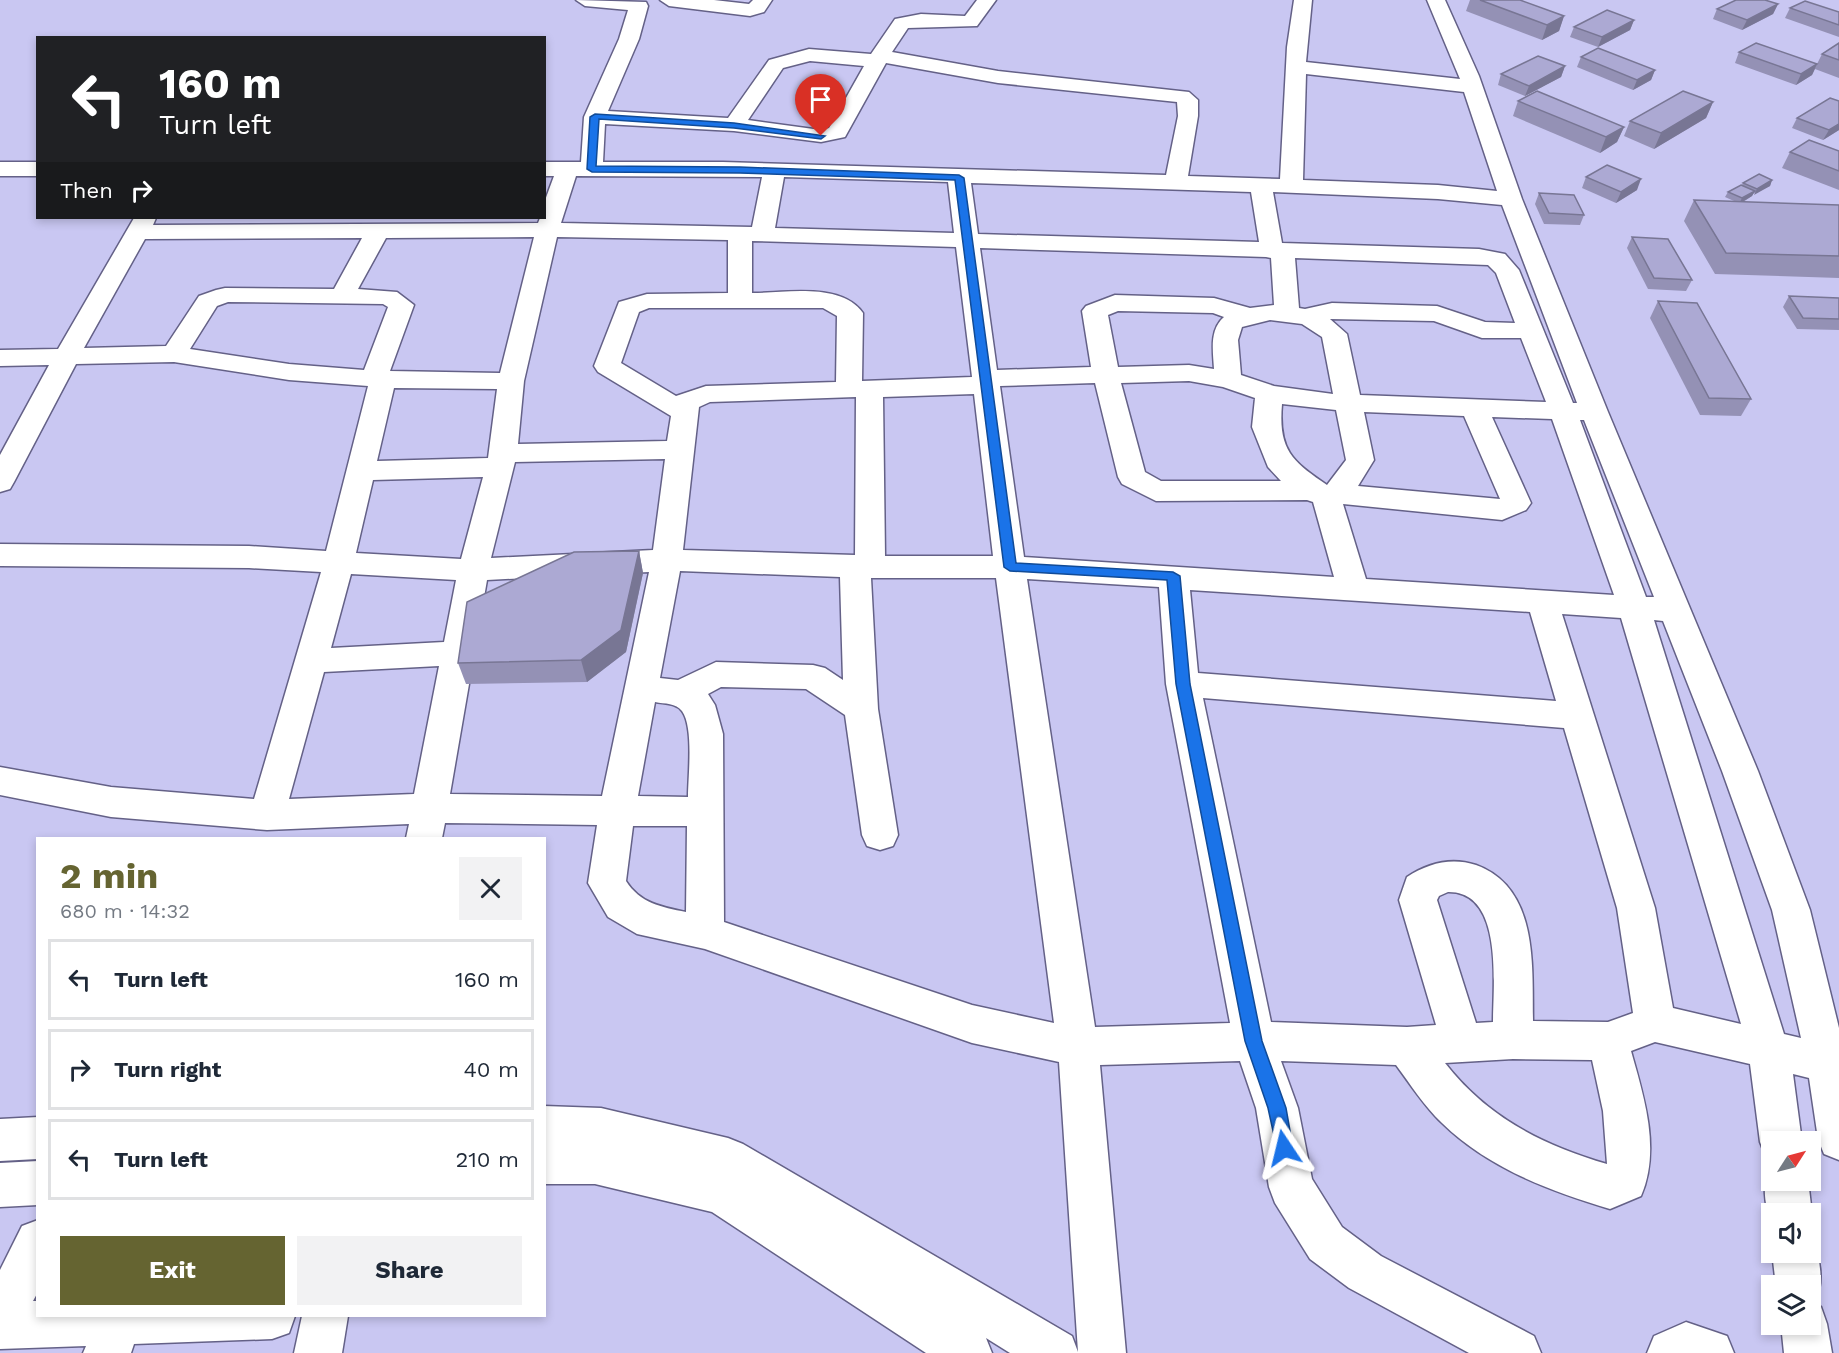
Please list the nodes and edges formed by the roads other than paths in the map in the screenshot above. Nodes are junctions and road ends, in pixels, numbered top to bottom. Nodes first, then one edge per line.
1 (585, 0) edge
2 (669, 0) edge
3 (763, 0) edge
4 (987, 0) edge
5 (1303, 0) edge
6 (1436, 0) edge
7 (640, 3) edge
8 (879, 59) junction
9 (1298, 67) junction
10 (1473, 87) junction
11 (595, 117) junction
12 (734, 126) junction
13 (0, 169) edge
14 (36, 169) edge
15 (568, 169) edge
16 (774, 171) junction
17 (959, 178) junction
18 (1176, 183) junction
19 (1262, 186) junction
20 (1291, 188) junction
21 (1511, 199) junction
22 (142, 225) edge
23 (378, 231) junction
24 (547, 231) junction
25 (751, 233) junction
26 (968, 240) junction
27 (1277, 251) junction
28 (342, 296) junction
29 (741, 300) junction
30 (1295, 314) junction
31 (1245, 315) junction
32 (1530, 331) junction
33 (174, 354) junction
34 (67, 356) junction
35 (0, 358) edge
36 (1106, 375) junction
37 (378, 379) junction
38 (1228, 380) junction
39 (511, 381) junction
40 (986, 382) junction
41 (859, 389) junction
42 (1269, 394) junction
43 (1347, 402) junction
44 (1474, 407) junction
45 (1563, 411) junction
46 (685, 412) junction
47 (1594, 412) junction
48 (680, 450) junction
49 (501, 460) junction
50 (361, 471) junction
51 (0, 482) edge
52 (1325, 495) junction
53 (0, 555) edge
54 (667, 560) junction
55 (339, 561) junction
56 (863, 566) junction
57 (1010, 567) junction
58 (472, 570) junction
59 (1173, 576) junction
60 (1353, 588) junction
61 (1542, 601) junction
62 (1634, 607) junction
63 (1675, 610) junction
64 (458, 653) junction
65 (311, 661) junction
66 (1183, 684) junction
67 (640, 688) junction
68 (682, 693) junction
69 (861, 709) junction
70 (1575, 716) junction
71 (0, 782) edge
72 (617, 810) junction
73 (706, 812) junction
74 (267, 815) junction
75 (427, 823) edge
76 (880, 835) dead end
77 (705, 932) junction
78 (1655, 1023) junction
79 (1513, 1040) junction
80 (1254, 1041) junction
81 (1608, 1041) junction
82 (1462, 1043) junction
83 (1078, 1047) junction
84 (1407, 1047) junction
85 (1769, 1050) junction
86 (1827, 1063) junction
87 (546, 1127) edge
88 (1780, 1131) edge
89 (36, 1138) edge
90 (1839, 1139) edge
91 (0, 1140) edge
92 (546, 1162) edge
93 (36, 1183) edge
94 (0, 1185) edge
95 (36, 1246) edge
96 (265, 1317) edge
97 (325, 1317) edge
98 (0, 1319) edge
99 (0, 1326) edge
100 (1806, 1335) edge
101 (112, 1338) edge
102 (318, 1353) edge
103 (969, 1353) edge
104 (1055, 1353) edge
105 (1101, 1353) edge
106 (1516, 1353) edge
107 (1671, 1353) edge
108 (1710, 1353) edge
109 (1808, 1353) edge

1 - 7 street
2 - 3 street
4 - 8 street
5 - 9 street
6 - 10 street
7 - 11 street
8 - 12 street
8 - 12 street
8 - 18 street
9 - 10 street
9 - 20 street
10 - 21 street
11 - 12 street
11 - 15 street
13 - 14 street
15 - 16 street
15 - 24 street
16 - 17 street
16 - 25 street
17 - 18 street
17 - 26 street
18 - 19 street
19 - 20 street
19 - 27 street
20 - 21 street
21 - 47 street
22 - 23 street
22 - 34 street
23 - 24 street
23 - 28 street
24 - 25 street
24 - 39 street
25 - 26 street
25 - 29 street
26 - 27 street
26 - 40 street
27 - 30 street
27 - 32 street
28 - 33 street
28 - 37 street
29 - 41 street
29 - 46 street
30 - 31 street
30 - 32 street
30 - 43 street
31 - 36 street
31 - 38 street
32 - 45 street
33 - 34 street
33 - 37 street
34 - 35 street
34 - 51 street
36 - 38 street
36 - 40 street
36 - 52 street
37 - 39 street
37 - 50 street
38 - 42 street
39 - 49 street
40 - 41 street
40 - 57 street
41 - 46 street
41 - 56 street
42 - 43 street
42 - 52 street
43 - 44 street
43 - 52 street
44 - 45 street
44 - 52 street
45 - 47 street
45 - 62 street
46 - 48 street
47 - 63 street
48 - 49 street
48 - 54 street
49 - 50 street
49 - 58 street
50 - 55 street
52 - 60 street
53 - 55 street
54 - 56 street
54 - 58 street
54 - 67 street
55 - 58 street
55 - 65 street
56 - 57 street
56 - 69 street
57 - 59 street
57 - 83 street
58 - 64 street
59 - 60 street
59 - 66 street
60 - 61 street
61 - 62 street
61 - 70 street
62 - 63 street
62 - 85 street
63 - 86 street
64 - 65 street
64 - 75 street
65 - 74 street
66 - 70 street
66 - 80 street
67 - 68 street
67 - 72 street
68 - 69 street
68 - 73 street
69 - 76 street
70 - 78 street
71 - 74 street
72 - 73 street
72 - 75 street
72 - 77 street
73 - 77 street
74 - 75 street
77 - 83 street
78 - 81 street
78 - 85 street
79 - 81 street
79 - 82 street
79 - 82 street
80 - 83 street
80 - 84 street
80 - 106 street
81 - 84 street
82 - 84 street
83 - 105 street
85 - 86 street
85 - 88 street
86 - 90 street
87 - 104 street
89 - 91 street
92 - 103 street
93 - 94 street
95 - 98 street
96 - 101 street
97 - 102 street
99 - 101 street
100 - 109 street
107 - 108 street

